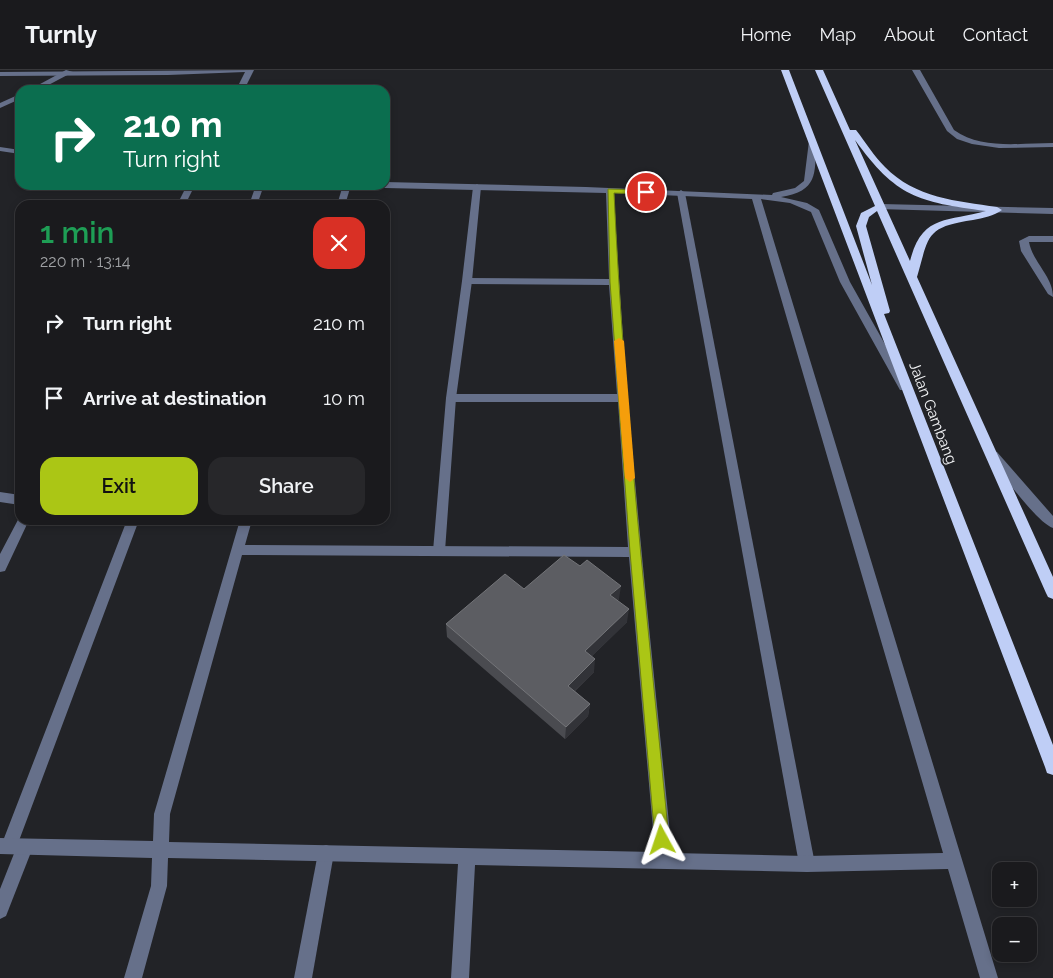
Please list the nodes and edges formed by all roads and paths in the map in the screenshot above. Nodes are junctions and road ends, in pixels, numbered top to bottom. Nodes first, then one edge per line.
1 (250, 70) edge
2 (785, 70) edge
3 (819, 70) edge
4 (916, 70) edge
5 (69, 72) junction
6 (0, 74) edge
7 (43, 85) edge
8 (242, 85) edge
9 (15, 98) edge
10 (0, 106) edge
11 (838, 112) junction
12 (812, 143) junction
13 (1053, 145) edge
14 (0, 149) edge
15 (15, 151) edge
16 (390, 185) edge
17 (476, 187) junction
18 (610, 191) junction
19 (681, 193) junction
20 (756, 197) junction
21 (881, 207) junction
22 (997, 210) junction
23 (1053, 210) edge
24 (1053, 239) edge
25 (912, 276) junction
26 (467, 281) junction
27 (614, 282) junction
28 (1053, 294) edge
29 (909, 395) junction
30 (451, 398) junction
31 (624, 398) junction
32 (990, 451) junction
33 (0, 497) edge
34 (15, 499) edge
35 (1053, 523) edge
36 (21, 525) edge
37 (131, 525) edge
38 (244, 525) edge
39 (237, 550) junction
40 (439, 551) junction
41 (636, 552) junction
42 (0, 567) edge
43 (1053, 593) edge
44 (1053, 767) edge
45 (11, 846) edge
46 (160, 849) junction
47 (326, 853) junction
48 (467, 856) junction
49 (664, 859) junction
50 (955, 861) junction
51 (807, 864) junction
52 (0, 910) edge
53 (133, 978) edge
54 (303, 978) edge
55 (460, 978) edge
56 (989, 978) edge

1 - 5 street
1 - 8 street
2 - 12 highway, Jalan Gambang
3 - 11 highway
4 - 13 street
5 - 6 street
5 - 7 street
9 - 10 street
11 - 21 highway
11 - 22 highway
12 - 20 street
12 - 29 highway, Jalan Gambang
14 - 15 street
16 - 17 street
17 - 18 street
17 - 26 street
18 - 19 street
18 - 27 street
19 - 20 street
19 - 51 street
20 - 29 street
20 - 50 street
21 - 22 street
21 - 25 highway
21 - 29 highway
22 - 23 street
22 - 25 highway
24 - 28 street
25 - 32 highway
26 - 27 street
26 - 30 street
27 - 31 street
29 - 44 highway, Jalan Gambang
30 - 31 street
30 - 40 street
31 - 41 street
32 - 35 street
32 - 43 highway
33 - 34 street
36 - 42 street
37 - 45 street
38 - 39 street
39 - 40 street
39 - 46 street
40 - 41 street
41 - 49 street
45 - 46 street
45 - 52 street
46 - 47 street
46 - 53 street
47 - 48 street
47 - 54 street
48 - 49 street
48 - 55 street
49 - 51 street
50 - 51 street
50 - 56 street

